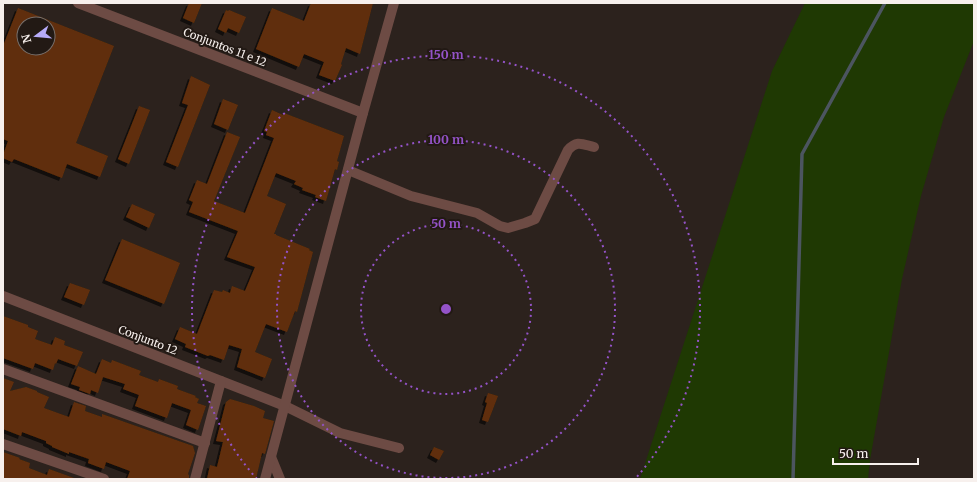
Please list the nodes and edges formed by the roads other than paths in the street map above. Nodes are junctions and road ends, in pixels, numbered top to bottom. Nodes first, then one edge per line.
1 (78, 3) edge
2 (394, 3) edge
3 (363, 113) junction
4 (594, 147) dead end
5 (348, 170) junction
6 (3, 296) edge
7 (3, 369) edge
8 (221, 381) junction
9 (285, 406) junction
10 (204, 442) junction
11 (3, 444) edge
12 (399, 448) dead end
13 (271, 457) junction
14 (104, 479) edge
15 (195, 479) edge
16 (266, 479) edge
17 (280, 479) edge

1 - 3 street, Conjuntos 11 e 12
2 - 3 street
3 - 5 street
4 - 5 street
5 - 9 street
6 - 8 street, Conjunto 12
7 - 10 street
8 - 9 street, Conjunto 12
8 - 10 street
9 - 12 street, Conjunto 12
9 - 13 street
10 - 15 street
11 - 14 street
13 - 16 street
13 - 17 street

